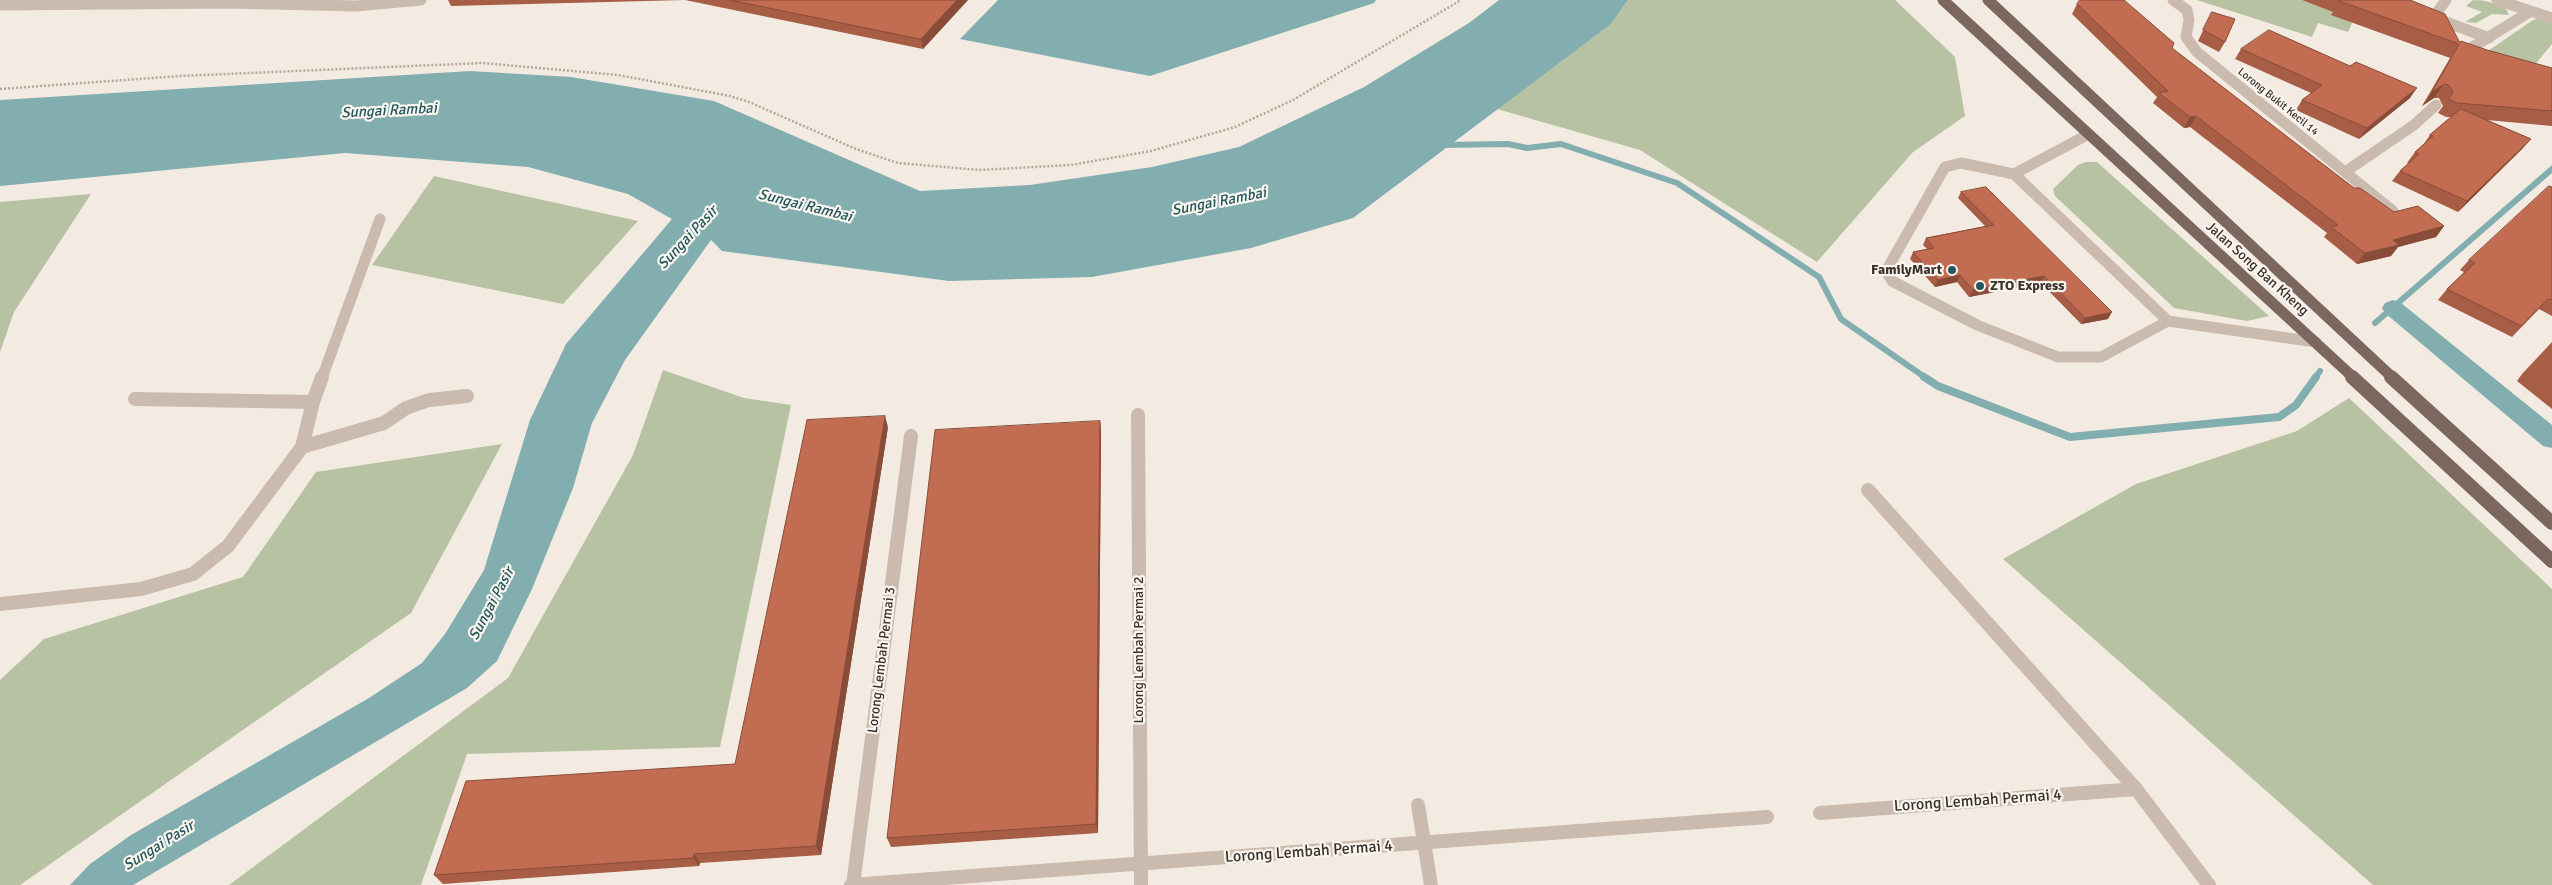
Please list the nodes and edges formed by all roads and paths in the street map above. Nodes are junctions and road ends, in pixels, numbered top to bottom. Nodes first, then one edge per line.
1 (421, 0) edge
2 (1461, 0) edge
3 (1943, 0) edge
4 (1988, 0) edge
5 (1996, 0) edge
6 (2173, 0) edge
7 (2446, 0) edge
8 (2497, 0) edge
9 (231, 2) edge
10 (389, 2) edge
11 (310, 3) edge
12 (0, 5) edge
13 (2531, 11) junction
14 (2005, 14) junction
15 (2552, 18) edge
16 (2489, 38) junction
17 (2488, 59) edge
18 (0, 89) edge
19 (2436, 105) edge
20 (2086, 135) junction
21 (2346, 172) junction
22 (2014, 174) junction
23 (2393, 211) edge
24 (380, 219) dead end
25 (2168, 321) junction
26 (2316, 342) junction
27 (467, 396) dead end
28 (135, 399) dead end
29 (313, 402) junction
30 (1138, 415) dead end
31 (911, 436) dead end
32 (302, 447) junction
33 (1868, 490) dead end
34 (2552, 523) edge
35 (2552, 561) edge
36 (0, 604) edge
37 (2136, 789) junction
38 (1418, 805) dead end
39 (1820, 813) dead end
40 (1767, 817) dead end
41 (1424, 844) junction
42 (1141, 864) junction
43 (852, 885) edge
44 (1141, 885) edge
45 (1431, 885) edge
46 (2209, 885) edge

1 - 10 street
2 - 18 path
3 - 20 main road, Jalan Song Ban Kheng
4 - 14 main road, Jalan Song Ban Kheng
5 - 14 main road
6 - 21 street, Lorong Bukit Kecil 14
7 - 16 street
8 - 13 street
9 - 11 street
9 - 12 street
10 - 11 street
13 - 15 street
13 - 16 street
14 - 34 main road, Jalan Song Ban Kheng
16 - 17 street
19 - 21 street
20 - 22 street
20 - 26 main road, Jalan Song Ban Kheng
21 - 23 street, Lorong Bukit Kecil 14
22 - 25 street
22 - 25 street
24 - 29 street
25 - 26 street
26 - 35 main road, Jalan Song Ban Kheng
27 - 32 street
28 - 29 street
29 - 32 street
30 - 42 street, Lorong Lembah Permai 2
31 - 43 street, Lorong Lembah Permai 3
32 - 36 street
33 - 37 street
37 - 39 street, Lorong Lembah Permai 4
37 - 46 street
38 - 41 street
40 - 41 street, Lorong Lembah Permai 4
41 - 42 street, Lorong Lembah Permai 4
41 - 45 street
42 - 43 street, Lorong Lembah Permai 4
42 - 44 street, Lorong Lembah Permai 2

